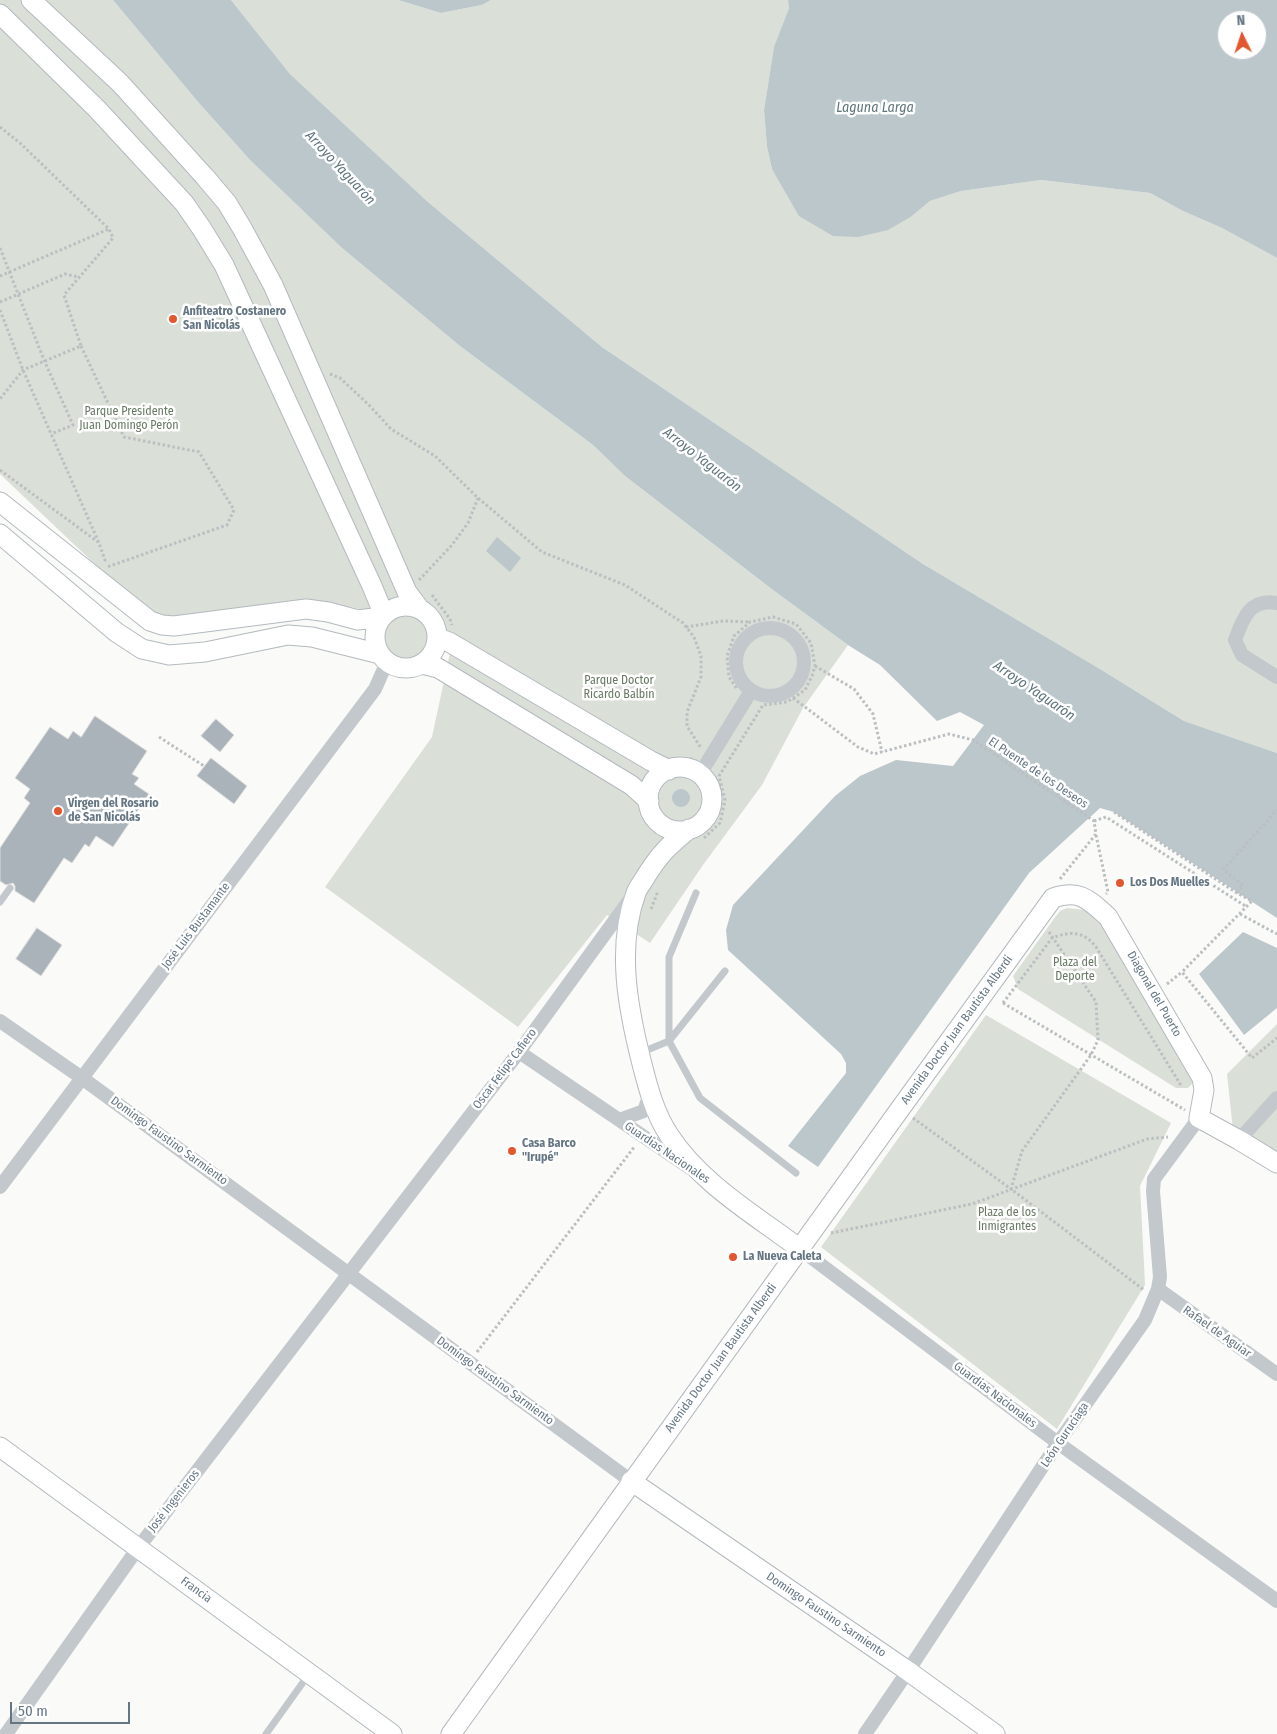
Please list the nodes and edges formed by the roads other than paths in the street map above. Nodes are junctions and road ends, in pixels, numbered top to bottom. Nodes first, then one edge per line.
1 (31, 0) edge
2 (0, 14) edge
3 (0, 502) edge
4 (0, 534) edge
5 (1277, 603) edge
6 (418, 608) junction
7 (383, 616) junction
8 (438, 638) junction
9 (383, 658) junction
10 (422, 664) junction
11 (1277, 677) edge
12 (745, 692) junction
13 (669, 770) junction
14 (700, 774) junction
15 (651, 808) junction
16 (694, 836) junction
17 (656, 861) junction
18 (10, 888) dead end
19 (637, 891) junction
20 (696, 893) dead end
21 (1060, 896) joint
22 (0, 902) edge
23 (726, 971) dead end
24 (0, 1021) edge
25 (669, 1042) junction
26 (519, 1052) junction
27 (639, 1053) junction
28 (82, 1078) junction
29 (650, 1094) junction
30 (1277, 1098) edge
31 (1199, 1118) junction
32 (619, 1120) junction
33 (1239, 1140) junction
34 (1277, 1163) edge
35 (796, 1173) dead end
36 (715, 1186) junction
37 (0, 1187) edge
38 (804, 1243) junction
39 (350, 1274) junction
40 (1156, 1293) junction
41 (1277, 1374) edge
42 (1058, 1443) junction
43 (0, 1447) edge
44 (631, 1481) junction
45 (138, 1548) junction
46 (1277, 1601) edge
47 (908, 1672) junction
48 (309, 1674) junction
49 (6, 1734) edge
50 (266, 1734) edge
51 (392, 1734) edge
52 (451, 1734) edge
53 (865, 1734) edge
54 (995, 1734) edge

1 - 6 main road
2 - 7 main road
3 - 7 main road
4 - 9 main road
5 - 11 street
6 - 7 main road
6 - 8 main road
7 - 9 main road
8 - 10 main road
8 - 13 main road
9 - 10 main road
9 - 28 street, José Luis Bustamante
10 - 15 main road
12 - 12 street
12 - 14 street
13 - 14 main road
13 - 15 main road
14 - 16 main road
15 - 16 main road
15 - 17 main road, Oscar Felipe Cafiero
16 - 17 main road, Oscar Felipe Cafiero
17 - 19 main road, Oscar Felipe Cafiero
18 - 22 lane
19 - 26 street, Oscar Felipe Cafiero
19 - 27 main road, Guardias Nacionales
20 - 25 lane
21 - 31 main road, Diagonal del Puerto
21 - 38 main road, Avenida Doctor Juan Bautista Alberdi
23 - 25 lane
24 - 28 street, Domingo Faustino Sarmiento
25 - 27 lane
25 - 35 lane
26 - 32 street, Guardias Nacionales
26 - 39 street, Oscar Felipe Cafiero
27 - 29 main road, Guardias Nacionales
28 - 37 street, José Luis Bustamante
28 - 39 street, Domingo Faustino Sarmiento
29 - 32 street, Guardias Nacionales
29 - 36 main road, Guardias Nacionales
30 - 33 street
31 - 33 main road
31 - 40 street, León Guruciaga
32 - 36 street, Guardias Nacionales
33 - 34 main road
36 - 38 main road, Guardias Nacionales
38 - 42 street, Guardias Nacionales
38 - 44 main road, Avenida Doctor Juan Bautista Alberdi
39 - 44 street, Domingo Faustino Sarmiento
39 - 45 street, José Ingenieros
40 - 41 street, Rafael de Aguiar
40 - 42 street, León Guruciaga
42 - 46 street, Guardias Nacionales
42 - 47 street, León Guruciaga
43 - 45 main road, Francia
44 - 47 main road, Domingo Faustino Sarmiento
44 - 52 main road, Avenida Doctor Juan Bautista Alberdi
45 - 48 main road, Francia
45 - 49 street, José Ingenieros
47 - 53 street, León Guruciaga
47 - 54 main road, Domingo Faustino Sarmiento
48 - 50 lane
48 - 51 main road, Francia

